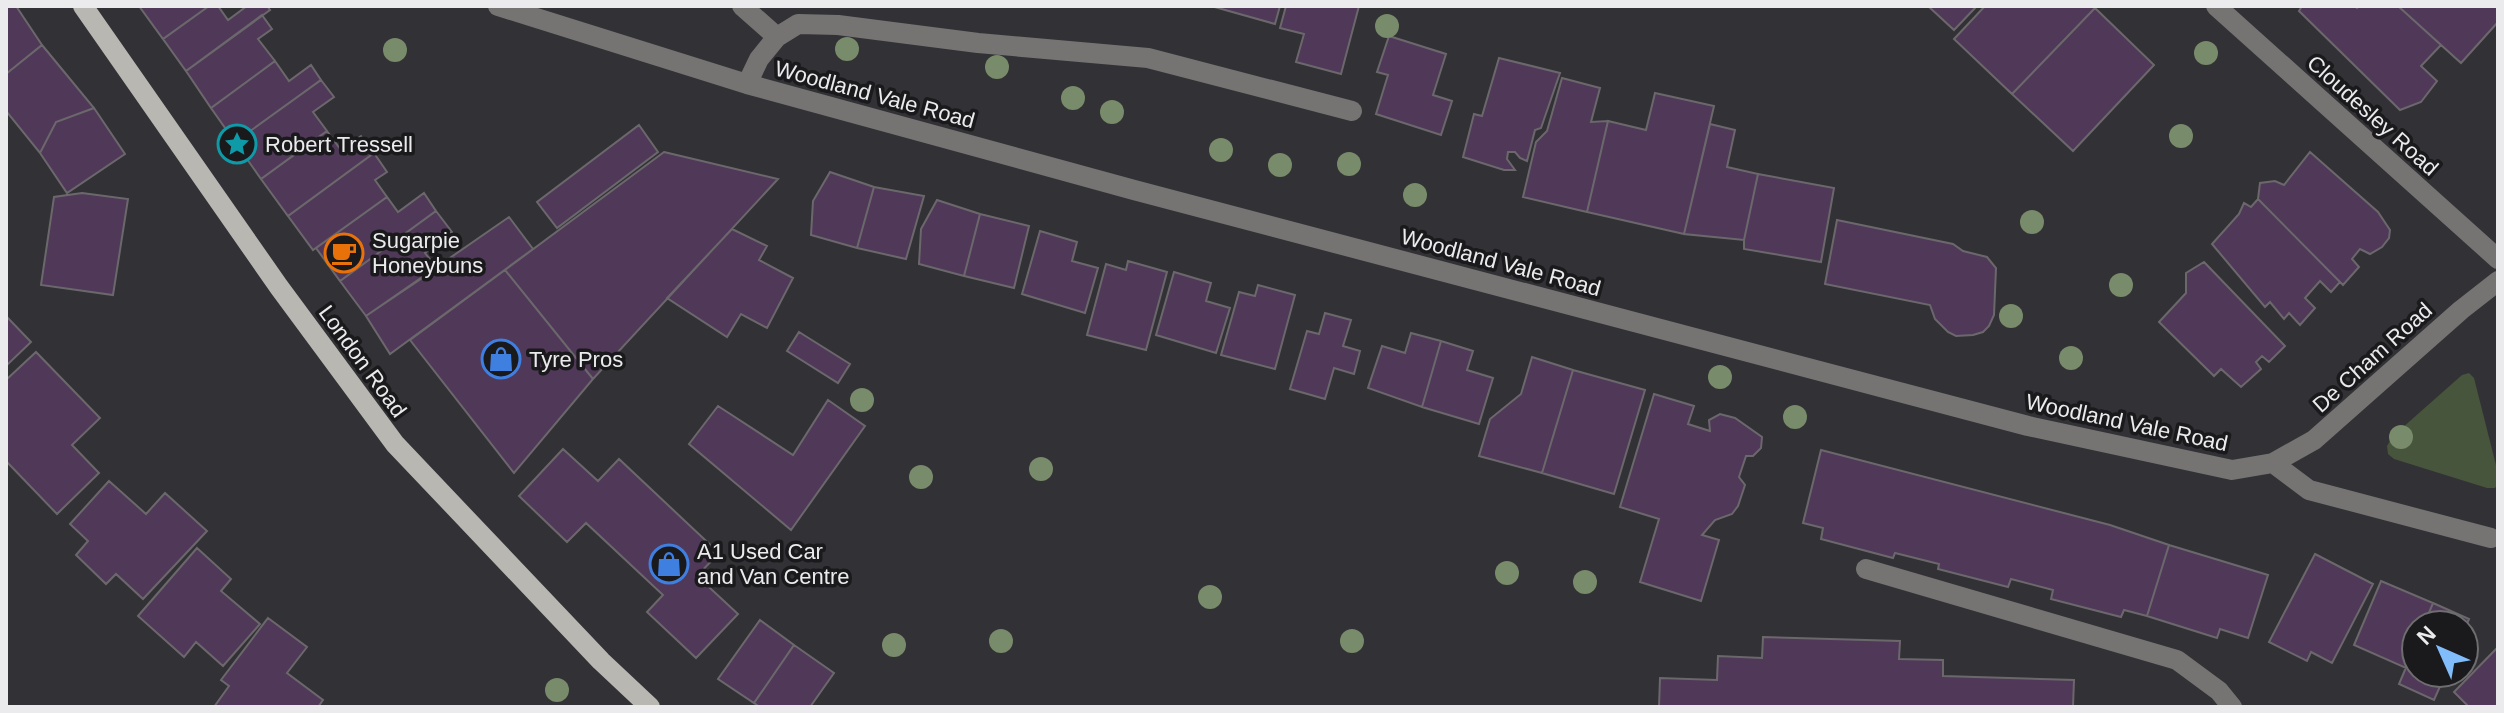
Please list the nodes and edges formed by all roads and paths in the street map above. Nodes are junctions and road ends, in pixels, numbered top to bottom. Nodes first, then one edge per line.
1 (83, 6) edge
2 (498, 6) edge
3 (742, 6) edge
4 (2216, 6) edge
5 (777, 37) junction
6 (747, 84) junction
7 (1352, 111) dead end
8 (2498, 259) edge
9 (2498, 281) edge
10 (2273, 463) junction
11 (2491, 538) dead end
12 (1866, 569) dead end
13 (650, 707) edge
14 (2232, 707) edge

1 - 13 main road, London Road
2 - 6 street, Woodland Vale Road
3 - 5 street
4 - 8 street, Cloudesley Road
5 - 6 street
5 - 7 street
6 - 10 street, Woodland Vale Road
9 - 10 street, De Cham Road
10 - 11 street
12 - 14 street

